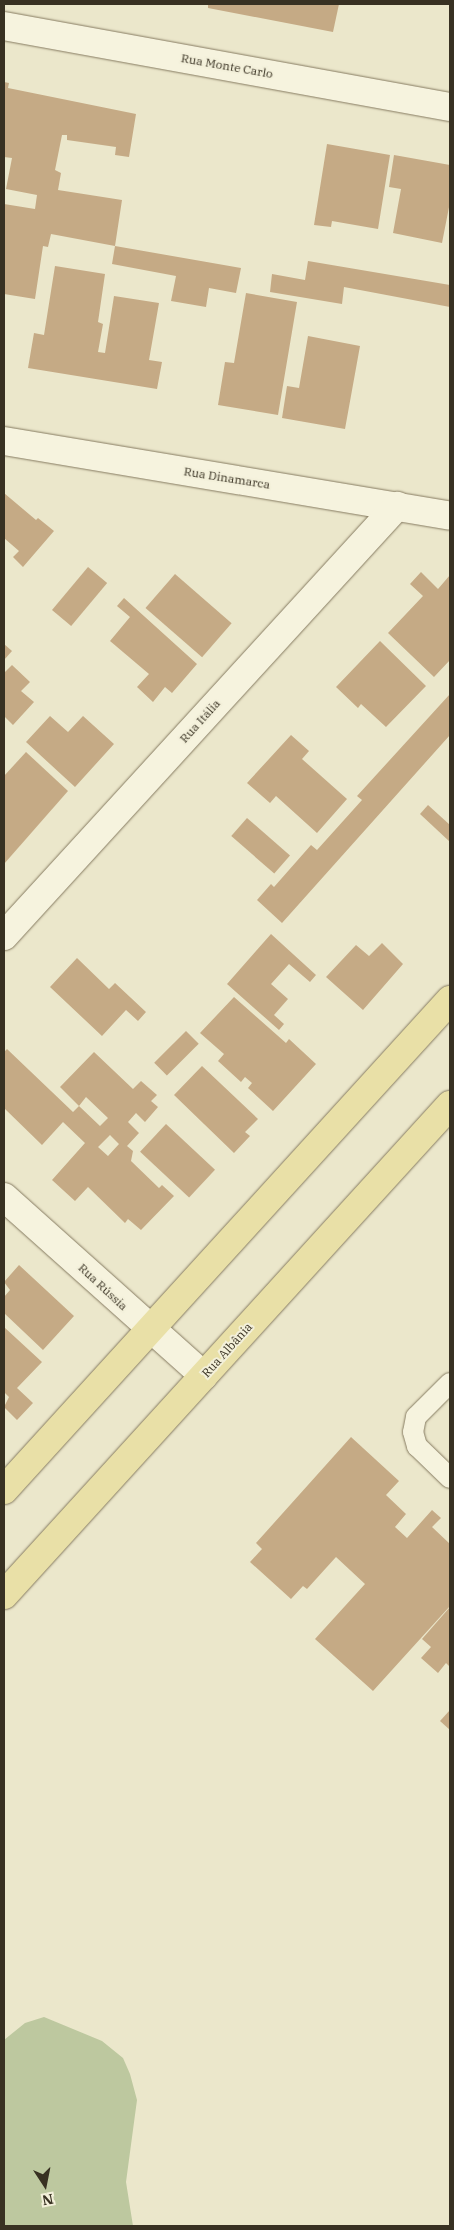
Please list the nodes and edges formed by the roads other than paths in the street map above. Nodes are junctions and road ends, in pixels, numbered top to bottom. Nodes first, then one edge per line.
1 (4, 26) edge
2 (450, 107) edge
3 (4, 441) edge
4 (397, 506) junction
5 (450, 516) edge
6 (4, 936) edge
7 (450, 1000) edge
8 (450, 1105) edge
9 (4, 1196) edge
10 (150, 1330) junction
11 (204, 1376) junction
12 (450, 1383) edge
13 (450, 1478) edge
14 (4, 1490) edge
15 (4, 1595) edge

1 - 2 street, Rua Monte Carlo
3 - 4 street, Rua Dinamarca
4 - 5 street, Rua Dinamarca
4 - 6 street, Rua Itália
7 - 10 main road
8 - 11 main road, Rua Albânia
9 - 10 street, Rua Rússia
10 - 11 street, Rua Rússia
10 - 14 main road
11 - 15 main road, Rua Albânia
12 - 13 lane

